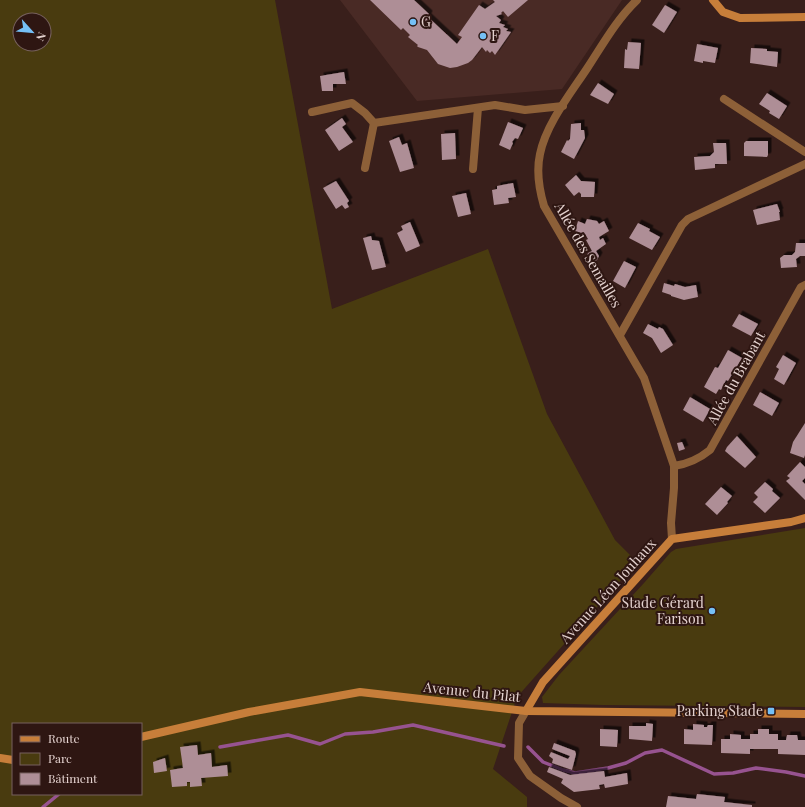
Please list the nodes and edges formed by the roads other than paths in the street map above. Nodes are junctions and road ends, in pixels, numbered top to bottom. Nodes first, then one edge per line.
1 (637, 0) edge
2 (713, 0) edge
3 (805, 17) edge
4 (724, 99) dead end
5 (563, 106) junction
6 (478, 108) junction
7 (312, 112) dead end
8 (374, 123) junction
9 (805, 152) edge
10 (805, 164) edge
11 (365, 168) dead end
12 (473, 169) dead end
13 (805, 285) edge
14 (620, 335) junction
15 (674, 466) junction
16 (805, 518) edge
17 (672, 539) junction
18 (526, 711) junction
19 (805, 714) edge
20 (142, 737) edge
21 (0, 758) edge
22 (12, 760) edge
23 (577, 807) edge

1 - 5 street, Allée des Semailles
2 - 3 main road
4 - 9 street
5 - 6 street
5 - 14 street, Allée des Semailles
6 - 8 street
6 - 12 street
7 - 8 street
8 - 11 street
10 - 14 street
13 - 15 street, Allée du Brabant
14 - 15 street, Allée des Semailles
15 - 17 street, Allée des Semailles
16 - 17 main road, Avenue Léon Jouhaux
17 - 18 main road, Avenue Léon Jouhaux
18 - 19 main road, Avenue du Pilat
18 - 20 main road, Avenue du Pilat
18 - 23 street
21 - 22 main road

